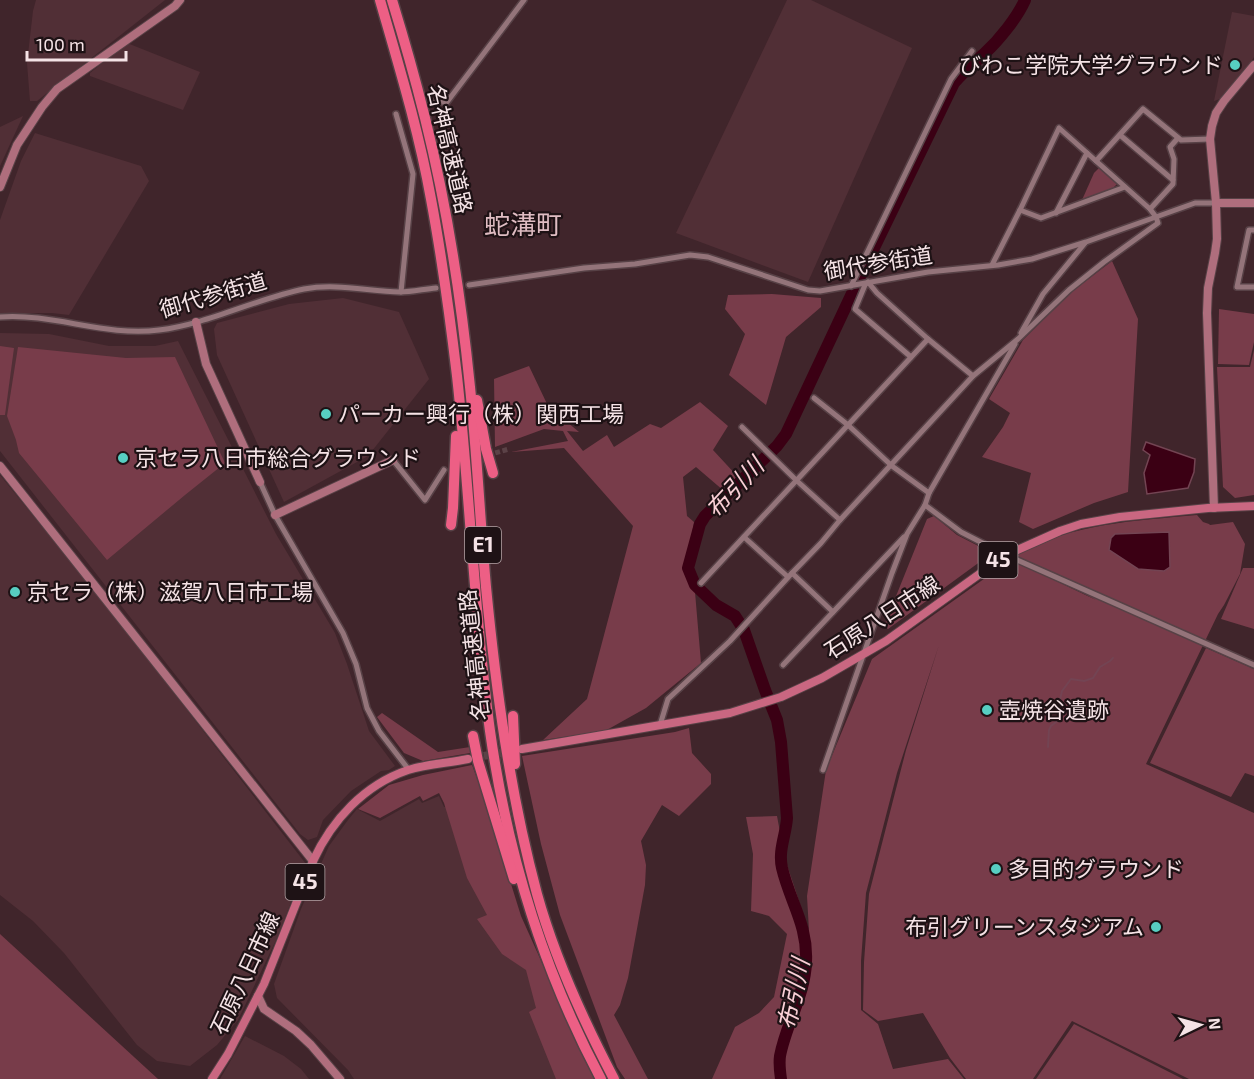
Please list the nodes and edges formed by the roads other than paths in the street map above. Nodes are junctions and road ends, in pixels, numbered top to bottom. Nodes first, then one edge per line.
1 (180, 0) edge
2 (380, 0) edge
3 (392, 0) edge
4 (524, 0) edge
5 (972, 51) dead end
6 (1254, 65) edge
7 (435, 102) dead end
8 (396, 114) dead end
9 (1120, 135) junction
10 (1178, 138) junction
11 (1210, 139) junction
12 (1087, 153) junction
13 (1096, 161) junction
14 (1173, 180) junction
15 (1125, 187) junction
16 (0, 188) edge
17 (1254, 202) edge
18 (1216, 203) junction
19 (1150, 209) junction
20 (1020, 210) junction
21 (1056, 213) junction
22 (1156, 218) junction
23 (1254, 230) edge
24 (1086, 242) junction
25 (992, 266) junction
26 (866, 283) junction
27 (469, 285) tunnel mouth
28 (853, 285) junction
29 (1254, 287) edge
30 (436, 288) tunnel mouth
31 (401, 292) junction
32 (459, 299) junction
33 (0, 317) edge
34 (196, 322) junction
35 (928, 339) junction
36 (1018, 339) junction
37 (911, 357) junction
38 (456, 376) junction
39 (973, 376) junction
40 (814, 399) dead end
41 (848, 425) junction
42 (742, 427) dead end
43 (393, 460) joint
44 (0, 466) edge
45 (892, 466) junction
46 (444, 470) dead end
47 (493, 473) dead end
48 (796, 480) junction
49 (260, 482) joint
50 (929, 492) junction
51 (924, 506) junction
52 (1254, 506) edge
53 (1214, 508) junction
54 (275, 515) junction
55 (840, 520) junction
56 (451, 525) dead end
57 (907, 534) junction
58 (744, 537) junction
59 (1006, 555) junction
60 (790, 575) junction
61 (701, 583) dead end
62 (833, 612) junction
63 (864, 654) junction
64 (783, 665) dead end
65 (1254, 665) edge
66 (513, 716) dead end
67 (660, 726) junction
68 (473, 736) dead end
69 (522, 749) tunnel mouth
70 (468, 759) tunnel mouth
71 (409, 770) junction
72 (822, 770) dead end
73 (513, 790) junction
74 (314, 861) junction
75 (258, 996) junction
76 (565, 1007) junction
77 (212, 1079) edge
78 (340, 1079) edge
79 (600, 1079) edge
80 (614, 1079) edge

1 - 16 street
2 - 38 highway, 名神高速道路 / E1
3 - 32 highway, 名神高速道路 / E1
4 - 7 street
5 - 28 street
6 - 11 street
8 - 31 street
9 - 10 street
9 - 13 street
9 - 14 street
10 - 11 street
10 - 14 street
11 - 18 street
12 - 13 street
12 - 20 street
12 - 21 street
13 - 15 street
14 - 19 street
15 - 19 street
15 - 21 street
17 - 18 street, 御代参街道
18 - 22 street, 御代参街道
18 - 53 street
19 - 22 street
20 - 21 street
20 - 25 street
22 - 24 street, 御代参街道
22 - 36 street
23 - 29 street
24 - 25 street, 御代参街道
24 - 36 street
25 - 26 street, 御代参街道
26 - 28 street, 御代参街道
26 - 35 street
26 - 37 street
27 - 28 street, 御代参街道
30 - 31 street, 御代参街道
31 - 34 street, 御代参街道
32 - 47 highway
32 - 73 highway, 名神高速道路 / E1
33 - 34 street, 御代参街道
34 - 49 street
35 - 37 street
35 - 39 street
36 - 39 street
36 - 50 street
37 - 41 street
38 - 56 highway
38 - 76 highway, 名神高速道路 / E1
39 - 45 street
40 - 41 street
41 - 45 street
41 - 48 street
42 - 48 street
43 - 46 street
43 - 54 street
44 - 74 street
45 - 50 street
45 - 55 street
48 - 55 street
48 - 58 street
49 - 54 street
50 - 51 street
51 - 57 street
51 - 59 street
52 - 53 main road, 石原八日市線 / 45
53 - 59 main road, 石原八日市線 / 45
54 - 71 street
55 - 60 street
57 - 62 street
57 - 63 street
58 - 60 street
58 - 61 street
59 - 63 main road, 石原八日市線 / 45
59 - 65 street
60 - 62 street
60 - 67 street
62 - 64 street
63 - 67 main road, 石原八日市線 / 45
63 - 72 street
66 - 73 highway
67 - 69 main road, 石原八日市線 / 45
68 - 76 highway
70 - 71 main road, 石原八日市線 / 45
71 - 74 main road, 石原八日市線 / 45
73 - 80 highway, 名神高速道路 / E1
74 - 75 main road, 石原八日市線 / 45
75 - 77 main road, 石原八日市線 / 45
75 - 78 street
76 - 79 highway, 名神高速道路 / E1

